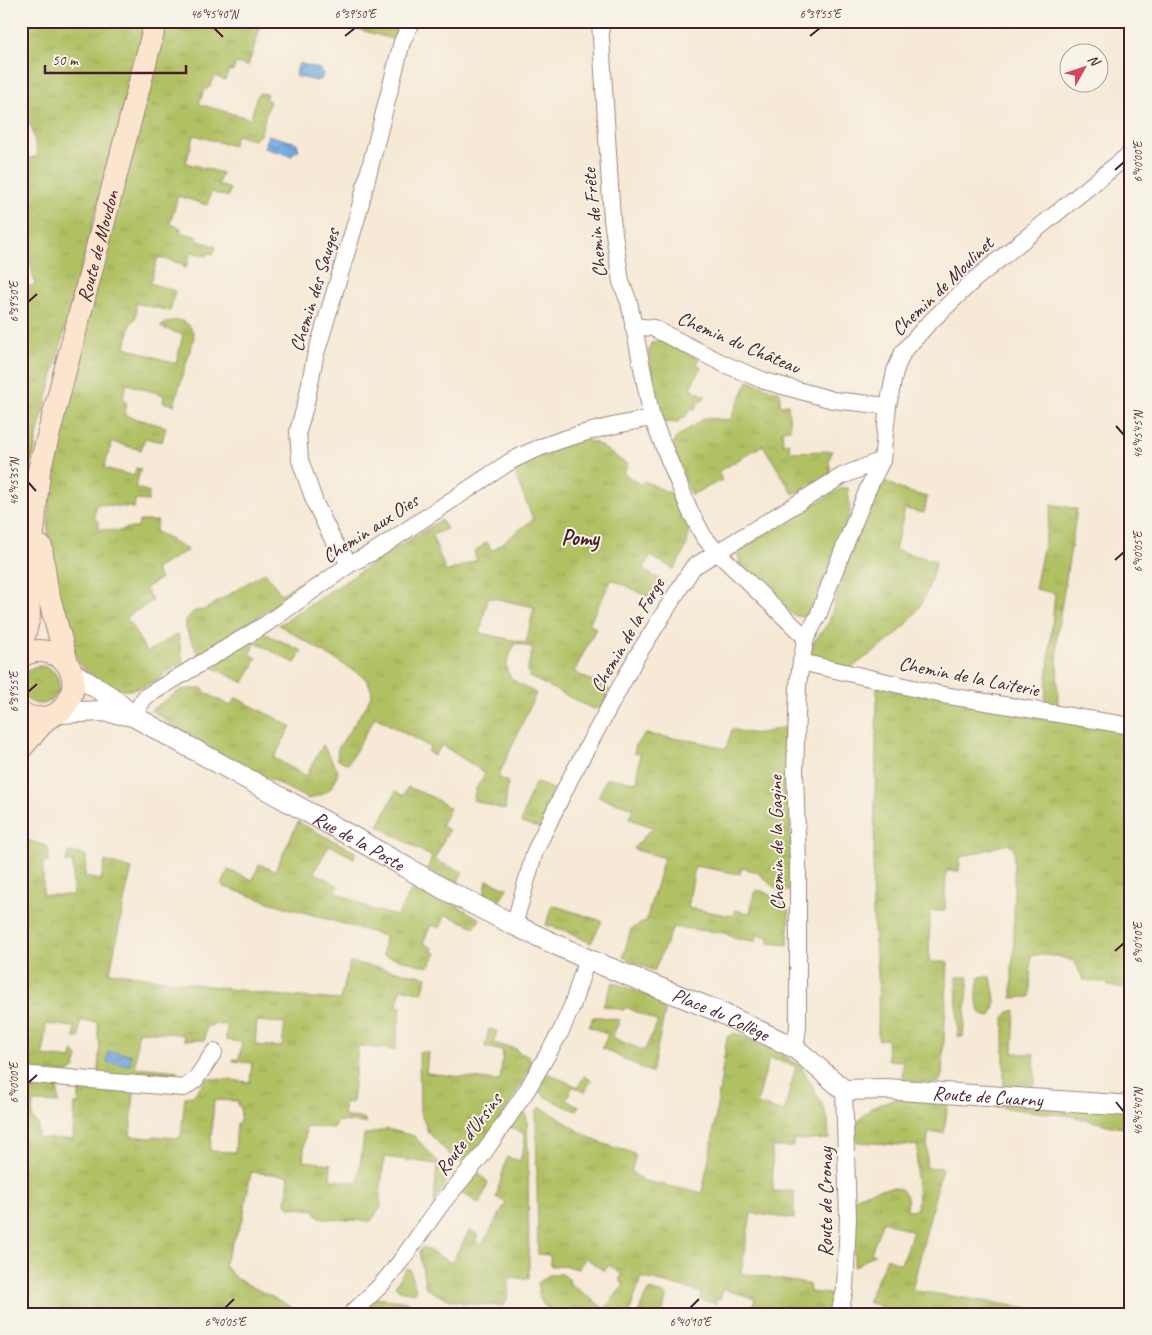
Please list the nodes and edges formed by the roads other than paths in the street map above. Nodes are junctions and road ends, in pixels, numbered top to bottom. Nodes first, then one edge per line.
1 (156, 21) edge
2 (412, 21) edge
3 (600, 21) edge
4 (1131, 153) edge
5 (633, 326) junction
6 (888, 406) junction
7 (652, 418) junction
8 (882, 460) junction
9 (39, 471) junction
10 (717, 552) junction
11 (350, 564) junction
12 (806, 638) junction
13 (21, 647) edge
14 (21, 656) edge
15 (801, 662) junction
16 (69, 668) junction
17 (21, 713) edge
18 (53, 715) junction
19 (133, 716) junction
20 (1131, 726) edge
21 (21, 748) edge
22 (514, 925) junction
23 (587, 959) junction
24 (795, 1048) junction
25 (214, 1052) dead end
26 (21, 1074) edge
27 (844, 1090) junction
28 (1131, 1106) edge
29 (351, 1314) edge
30 (840, 1314) edge

1 - 9 main road, Route de Moudon
2 - 11 street, Chemin des Sauges
3 - 5 street, Chemin de Frête
4 - 6 street, Chemin de Moulinet
5 - 6 street, Chemin du Château
5 - 7 street, Chemin de Frête
6 - 8 street, Chemin de Moulinet
7 - 10 street, Chemin de Frête
7 - 11 street, Chemin aux Oies
8 - 10 street, Chemin de la Forge
8 - 12 street, Chemin de Moulinet
9 - 13 main road, Route de Moudon
9 - 16 main road, Route de Moudon
10 - 12 street, Chemin de Frête
10 - 22 street, Chemin de la Forge
11 - 19 street, Chemin aux Oies
12 - 15 street, Chemin de la Gagine
14 - 16 main road
15 - 20 street, Chemin de la Laiterie
15 - 24 street, Chemin de la Gagine
16 - 18 main road, Route de Moudon
16 - 19 street, Rue de la Poste
17 - 18 main road
18 - 19 street, Rue de la Poste
18 - 21 main road
19 - 22 street, Rue de la Poste
22 - 23 street, Rue de la Poste
23 - 24 street, Place du Collège
23 - 29 street, Route d'Ursins
24 - 27 street, Place du Collège
25 - 26 street
27 - 28 street, Route de Cuarny
27 - 30 street, Route de Cronay

